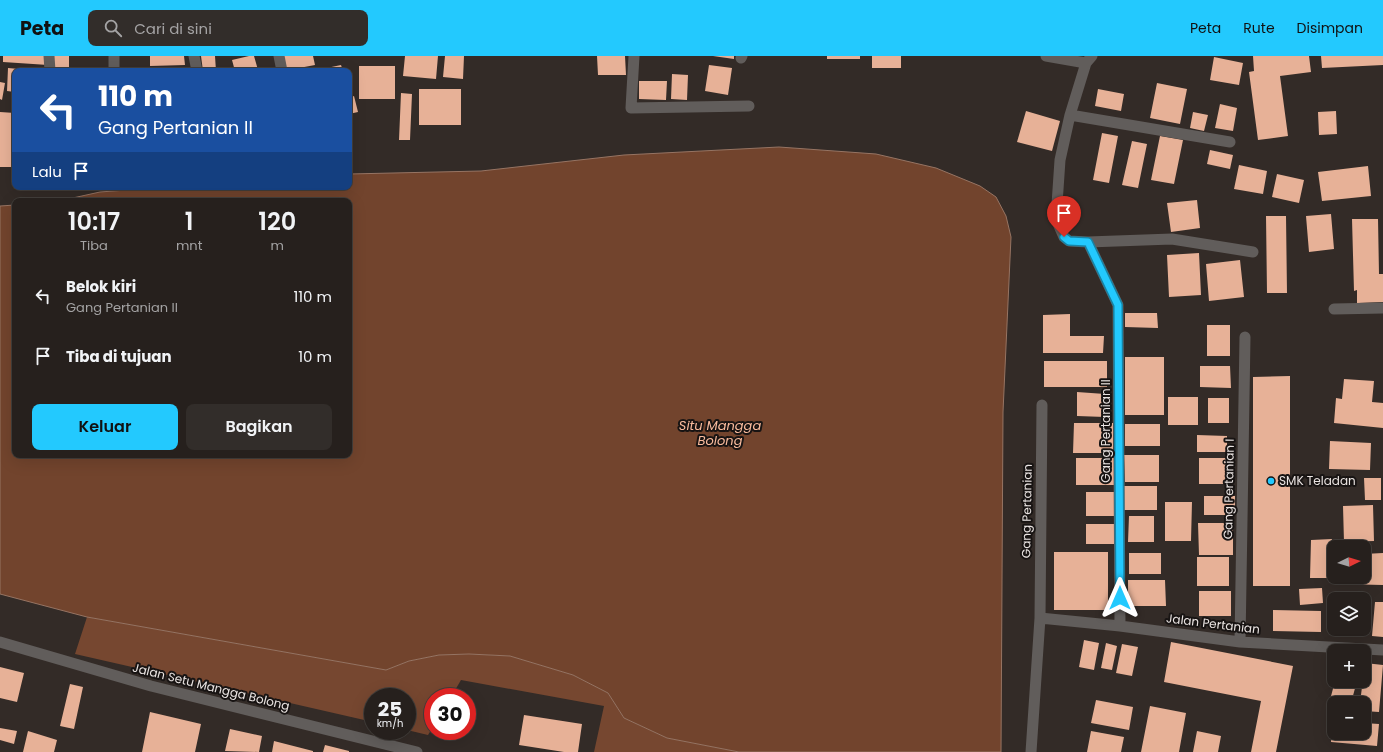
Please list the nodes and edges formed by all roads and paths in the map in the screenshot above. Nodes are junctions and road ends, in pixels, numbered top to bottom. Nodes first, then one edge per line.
1 (49, 56) edge
2 (114, 56) edge
3 (194, 56) edge
4 (279, 56) edge
5 (634, 56) edge
6 (1046, 56) edge
7 (1089, 60) edge
8 (50, 68) edge
9 (114, 68) edge
10 (196, 68) edge
11 (281, 68) edge
12 (749, 106) dead end
13 (1070, 115) junction
14 (1230, 142) dead end
15 (1088, 242) junction
16 (1253, 252) dead end
17 (1383, 308) edge
18 (1334, 309) dead end
19 (1245, 336) dead end
20 (1042, 405) dead end
21 (1040, 618) junction
22 (1120, 626) junction
23 (0, 642) edge
24 (1240, 642) junction
25 (1383, 650) edge
26 (417, 752) edge
27 (1031, 752) edge

1 - 8 street
2 - 9 street
3 - 10 street
4 - 11 street
5 - 12 street
6 - 7 street
7 - 13 street
13 - 14 street
13 - 15 street
15 - 16 street
15 - 22 street, Gang Pertanian II
17 - 18 street
19 - 24 street, Gang Pertanian I
20 - 21 street, Gang Pertanian
21 - 22 street, Jalan Pertanian
21 - 27 street
22 - 24 street, Jalan Pertanian
23 - 26 street, Jalan Setu Mangga Bolong
24 - 25 street, Jalan Pertanian

